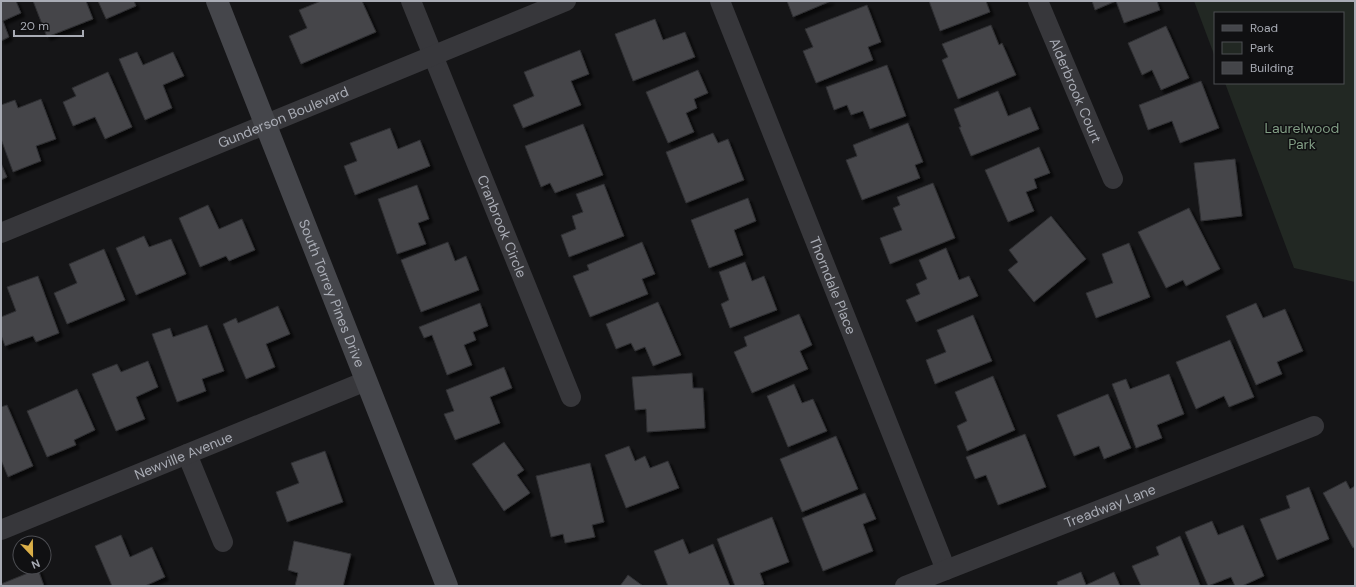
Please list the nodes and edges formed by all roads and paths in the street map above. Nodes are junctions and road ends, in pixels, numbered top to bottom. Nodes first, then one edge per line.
1 (217, 1) edge
2 (410, 1) edge
3 (566, 1) edge
4 (720, 1) edge
5 (1038, 1) edge
6 (432, 56) junction
7 (266, 125) junction
8 (1113, 179) dead end
9 (1, 233) edge
10 (366, 381) junction
11 (571, 397) dead end
12 (1314, 426) dead end
13 (187, 454) junction
14 (1, 530) edge
15 (223, 542) dead end
16 (946, 570) junction
17 (447, 586) edge
18 (905, 586) edge

1 - 7 main road, South Torrey Pines Drive
2 - 6 street, Cranbrook Circle
3 - 6 street, Gunderson Boulevard
4 - 16 street, Thorndale Place
5 - 8 street, Alderbrook Court
6 - 7 street, Gunderson Boulevard
6 - 11 street, Cranbrook Circle
7 - 9 street, Gunderson Boulevard
7 - 10 main road, South Torrey Pines Drive
10 - 13 street, Newville Avenue
10 - 17 main road, South Torrey Pines Drive
12 - 16 street, Treadway Lane
13 - 14 street, Newville Avenue
13 - 15 street
16 - 18 street, Treadway Lane

